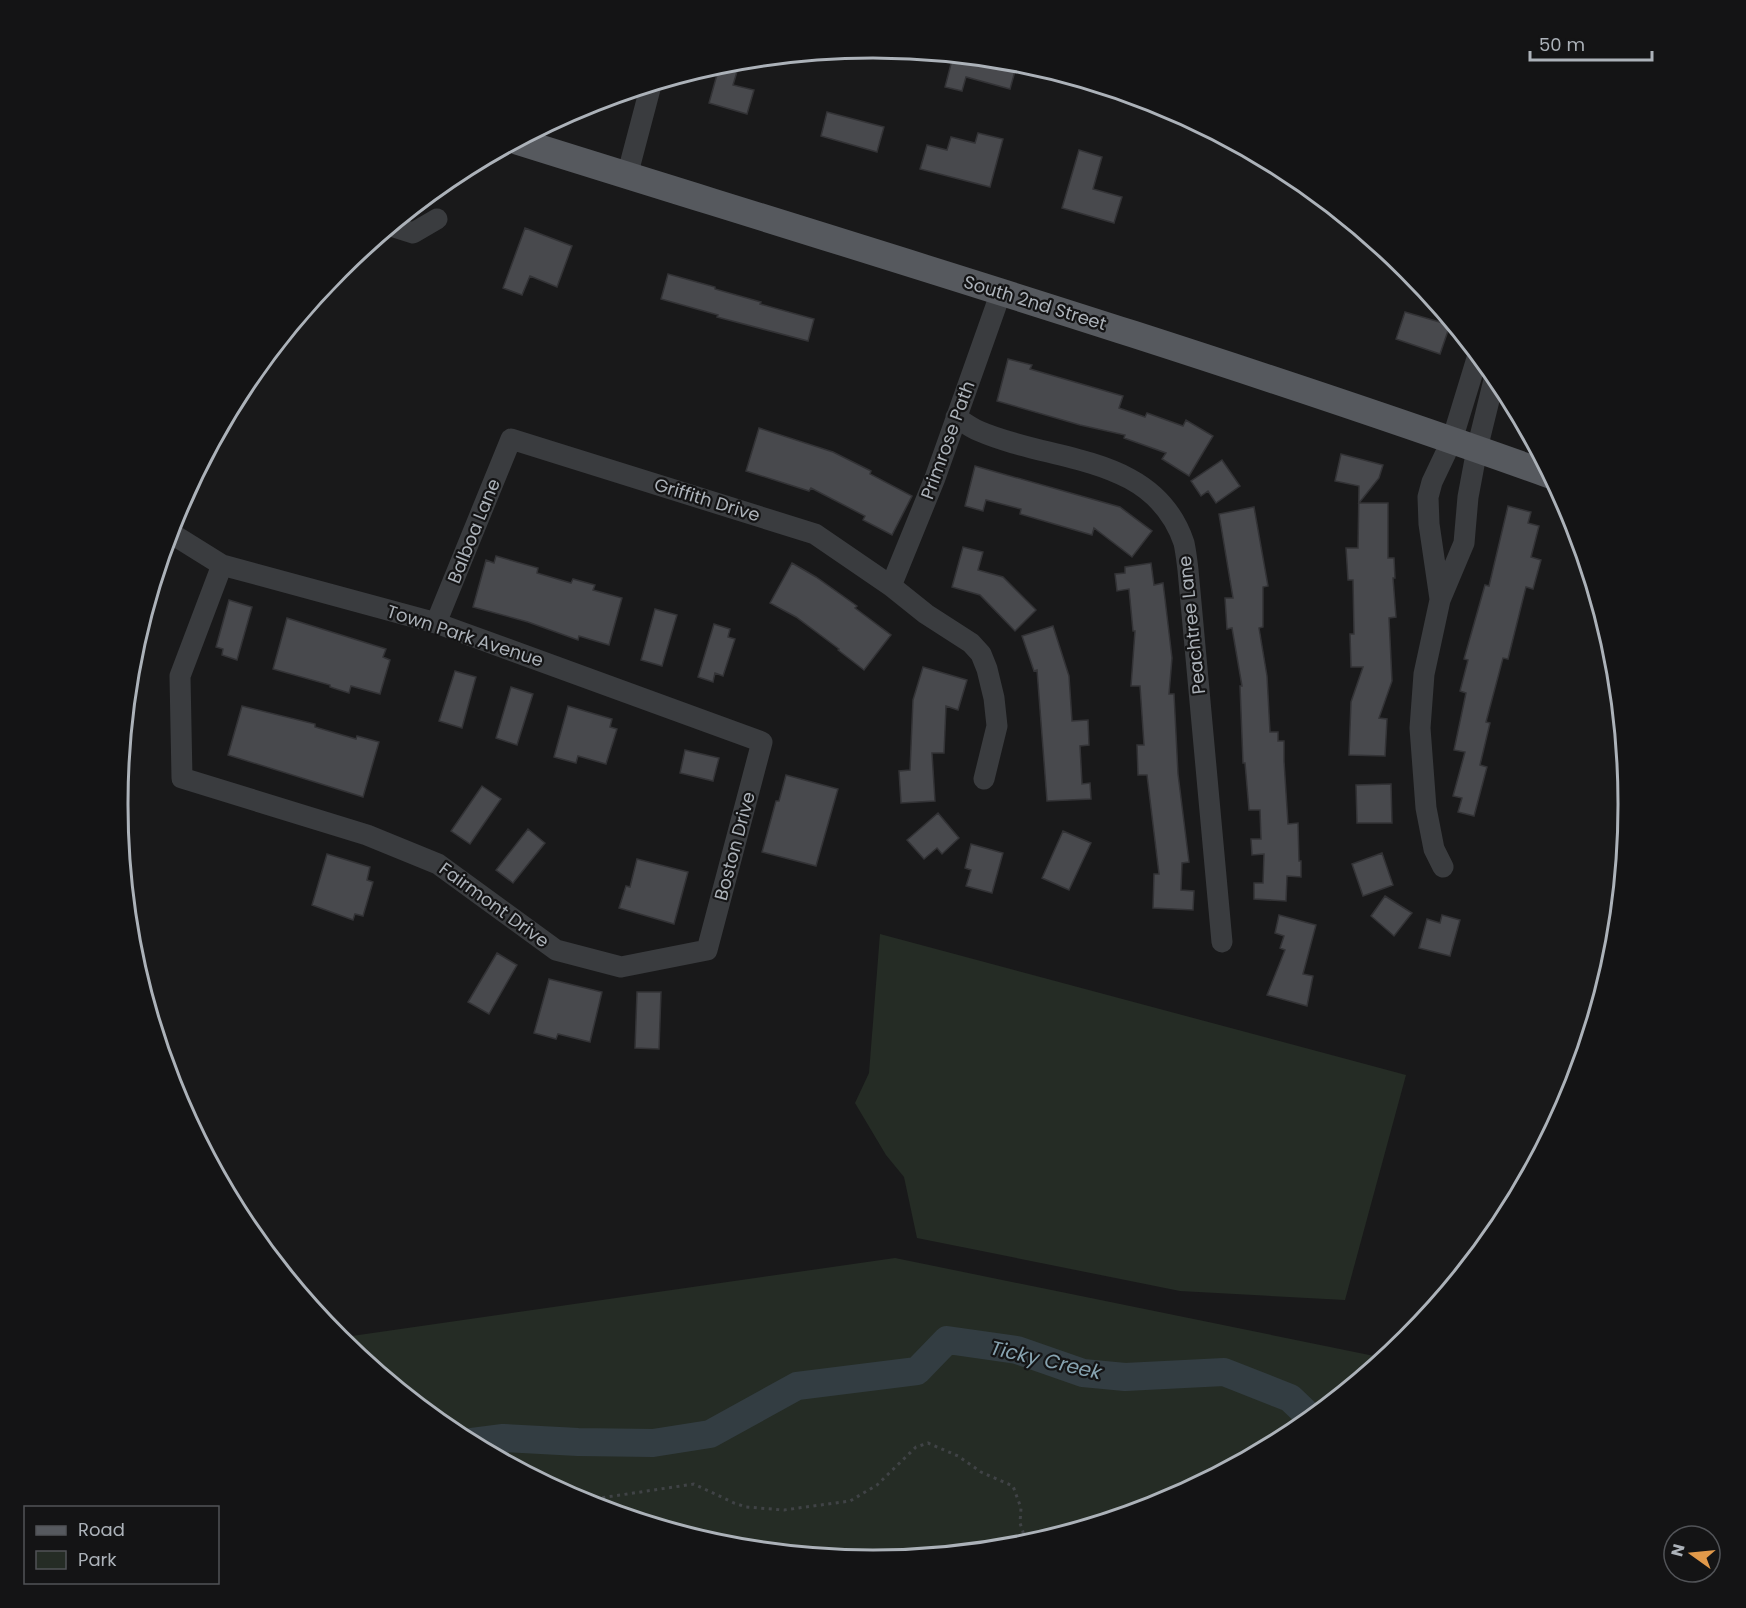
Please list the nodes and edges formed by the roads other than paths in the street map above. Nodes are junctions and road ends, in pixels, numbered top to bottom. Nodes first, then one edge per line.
1 (649, 93) edge
2 (526, 144) edge
3 (627, 176) junction
4 (437, 219) dead end
5 (400, 229) edge
6 (1001, 292) junction
7 (1476, 367) edge
8 (1490, 386) edge
9 (956, 417) junction
10 (511, 439) joint
11 (1464, 444) junction
12 (1541, 472) edge
13 (178, 536) edge
14 (222, 565) junction
15 (891, 586) junction
16 (1440, 600) junction
17 (436, 623) junction
18 (762, 742) joint
19 (984, 779) dead end
20 (1443, 867) dead end
21 (1222, 942) dead end
22 (707, 950) joint

1 - 3 street
2 - 3 main road, South 2nd Street
3 - 6 main road, South 2nd Street
4 - 5 street
6 - 9 street, Primrose Path
6 - 11 main road, South 2nd Street
7 - 11 street
8 - 11 street
9 - 15 street, Primrose Path
9 - 21 street, Peachtree Lane
10 - 15 street, Griffith Drive
10 - 17 street, Balboa Lane
11 - 12 main road, South 2nd Street
11 - 16 street
11 - 16 street
13 - 14 street, Town Park Avenue
14 - 17 street, Town Park Avenue
14 - 22 street, Fairmont Drive
15 - 19 street, Griffith Drive
16 - 20 street
17 - 18 street, Town Park Avenue
18 - 22 street, Boston Drive

